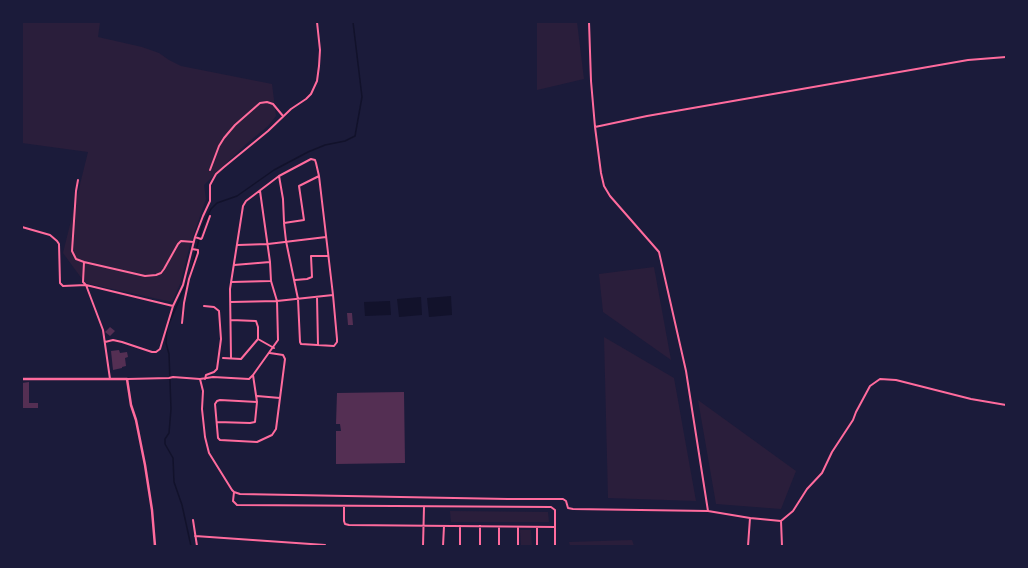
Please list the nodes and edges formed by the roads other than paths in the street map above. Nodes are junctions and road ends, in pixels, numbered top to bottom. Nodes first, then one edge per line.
1 (317, 22) edge
2 (589, 22) edge
3 (1006, 57) edge
4 (283, 116) junction
5 (595, 127) junction
6 (210, 170) dead end
7 (279, 176) junction
8 (318, 176) junction
9 (78, 180) dead end
10 (260, 191) junction
11 (210, 216) dead end
12 (284, 222) junction
13 (204, 223) junction
14 (22, 227) edge
15 (196, 237) junction
16 (326, 237) junction
17 (286, 241) junction
18 (194, 242) junction
19 (268, 244) junction
20 (238, 245) junction
21 (193, 249) junction
22 (328, 256) junction
23 (84, 262) junction
24 (270, 262) junction
25 (234, 265) junction
26 (295, 280) junction
27 (271, 281) junction
28 (232, 282) junction
29 (86, 285) junction
30 (333, 295) junction
31 (317, 297) junction
32 (298, 299) junction
33 (277, 301) junction
34 (231, 302) junction
35 (173, 306) junction
36 (204, 306) dead end
37 (230, 320) junction
38 (182, 323) dead end
39 (258, 339) junction
40 (105, 342) junction
41 (318, 345) junction
42 (274, 348) junction
43 (270, 353) junction
44 (223, 358) dead end
45 (231, 358) junction
46 (253, 375) junction
47 (205, 378) junction
48 (22, 379) edge
49 (110, 379) junction
50 (127, 379) junction
51 (200, 379) junction
52 (257, 396) junction
53 (280, 398) junction
54 (257, 402) junction
55 (1006, 405) edge
56 (217, 422) junction
57 (234, 492) junction
58 (344, 507) junction
59 (424, 507) junction
60 (708, 510) junction
61 (750, 518) junction
62 (193, 520) dead end
63 (781, 521) junction
64 (424, 526) junction
65 (444, 526) junction
66 (460, 526) junction
67 (480, 526) junction
68 (499, 527) junction
69 (518, 527) junction
70 (537, 527) junction
71 (555, 527) junction
72 (195, 536) junction
73 (325, 545) dead end
74 (155, 546) edge
75 (197, 546) edge
76 (423, 546) edge
77 (443, 546) edge
78 (460, 546) edge
79 (480, 546) edge
80 (499, 546) edge
81 (518, 546) edge
82 (537, 546) edge
83 (555, 546) edge
84 (748, 546) edge
85 (782, 546) edge

1 - 4 street
2 - 5 street
3 - 5 street
4 - 6 street
4 - 13 street
5 - 60 street
7 - 8 street
7 - 10 street
7 - 12 street
8 - 12 street
8 - 16 street
9 - 23 street
10 - 19 street
10 - 20 street
11 - 13 street
12 - 17 street
13 - 15 street
13 - 15 street
14 - 29 street
15 - 18 street
16 - 17 street
16 - 22 street
17 - 19 street
17 - 26 street
18 - 21 street
18 - 23 street
19 - 20 street
19 - 24 street
20 - 25 street
21 - 35 street
21 - 38 street
22 - 26 street
22 - 30 street
23 - 29 street
24 - 25 street
24 - 27 street
25 - 28 street
26 - 32 street
27 - 28 street
27 - 33 street
28 - 34 street
29 - 35 street
29 - 40 street
30 - 31 street
30 - 41 street
31 - 32 street
31 - 41 street
32 - 33 street
32 - 41 street
33 - 34 street
33 - 42 street
34 - 37 street
35 - 40 street
36 - 47 street
37 - 39 street
37 - 45 street
39 - 42 street
39 - 45 street
40 - 49 street
42 - 43 street
43 - 46 street
43 - 53 street
44 - 45 street
46 - 47 street
46 - 52 street
47 - 51 street
48 - 49 street
49 - 50 street
50 - 51 street
50 - 74 street
51 - 57 street
52 - 53 street
52 - 54 street
53 - 56 street
54 - 56 street
54 - 56 street
55 - 63 street
57 - 58 street
57 - 60 street
58 - 59 street
58 - 64 street
59 - 64 street
59 - 71 street
60 - 61 street
61 - 63 street
61 - 84 street
62 - 72 street
63 - 85 street
64 - 65 street
64 - 76 street
65 - 66 street
65 - 77 street
66 - 67 street
66 - 78 street
67 - 68 street
67 - 79 street
68 - 69 street
68 - 80 street
69 - 70 street
69 - 81 street
70 - 71 street
70 - 82 street
71 - 83 street
72 - 73 street
72 - 75 street

